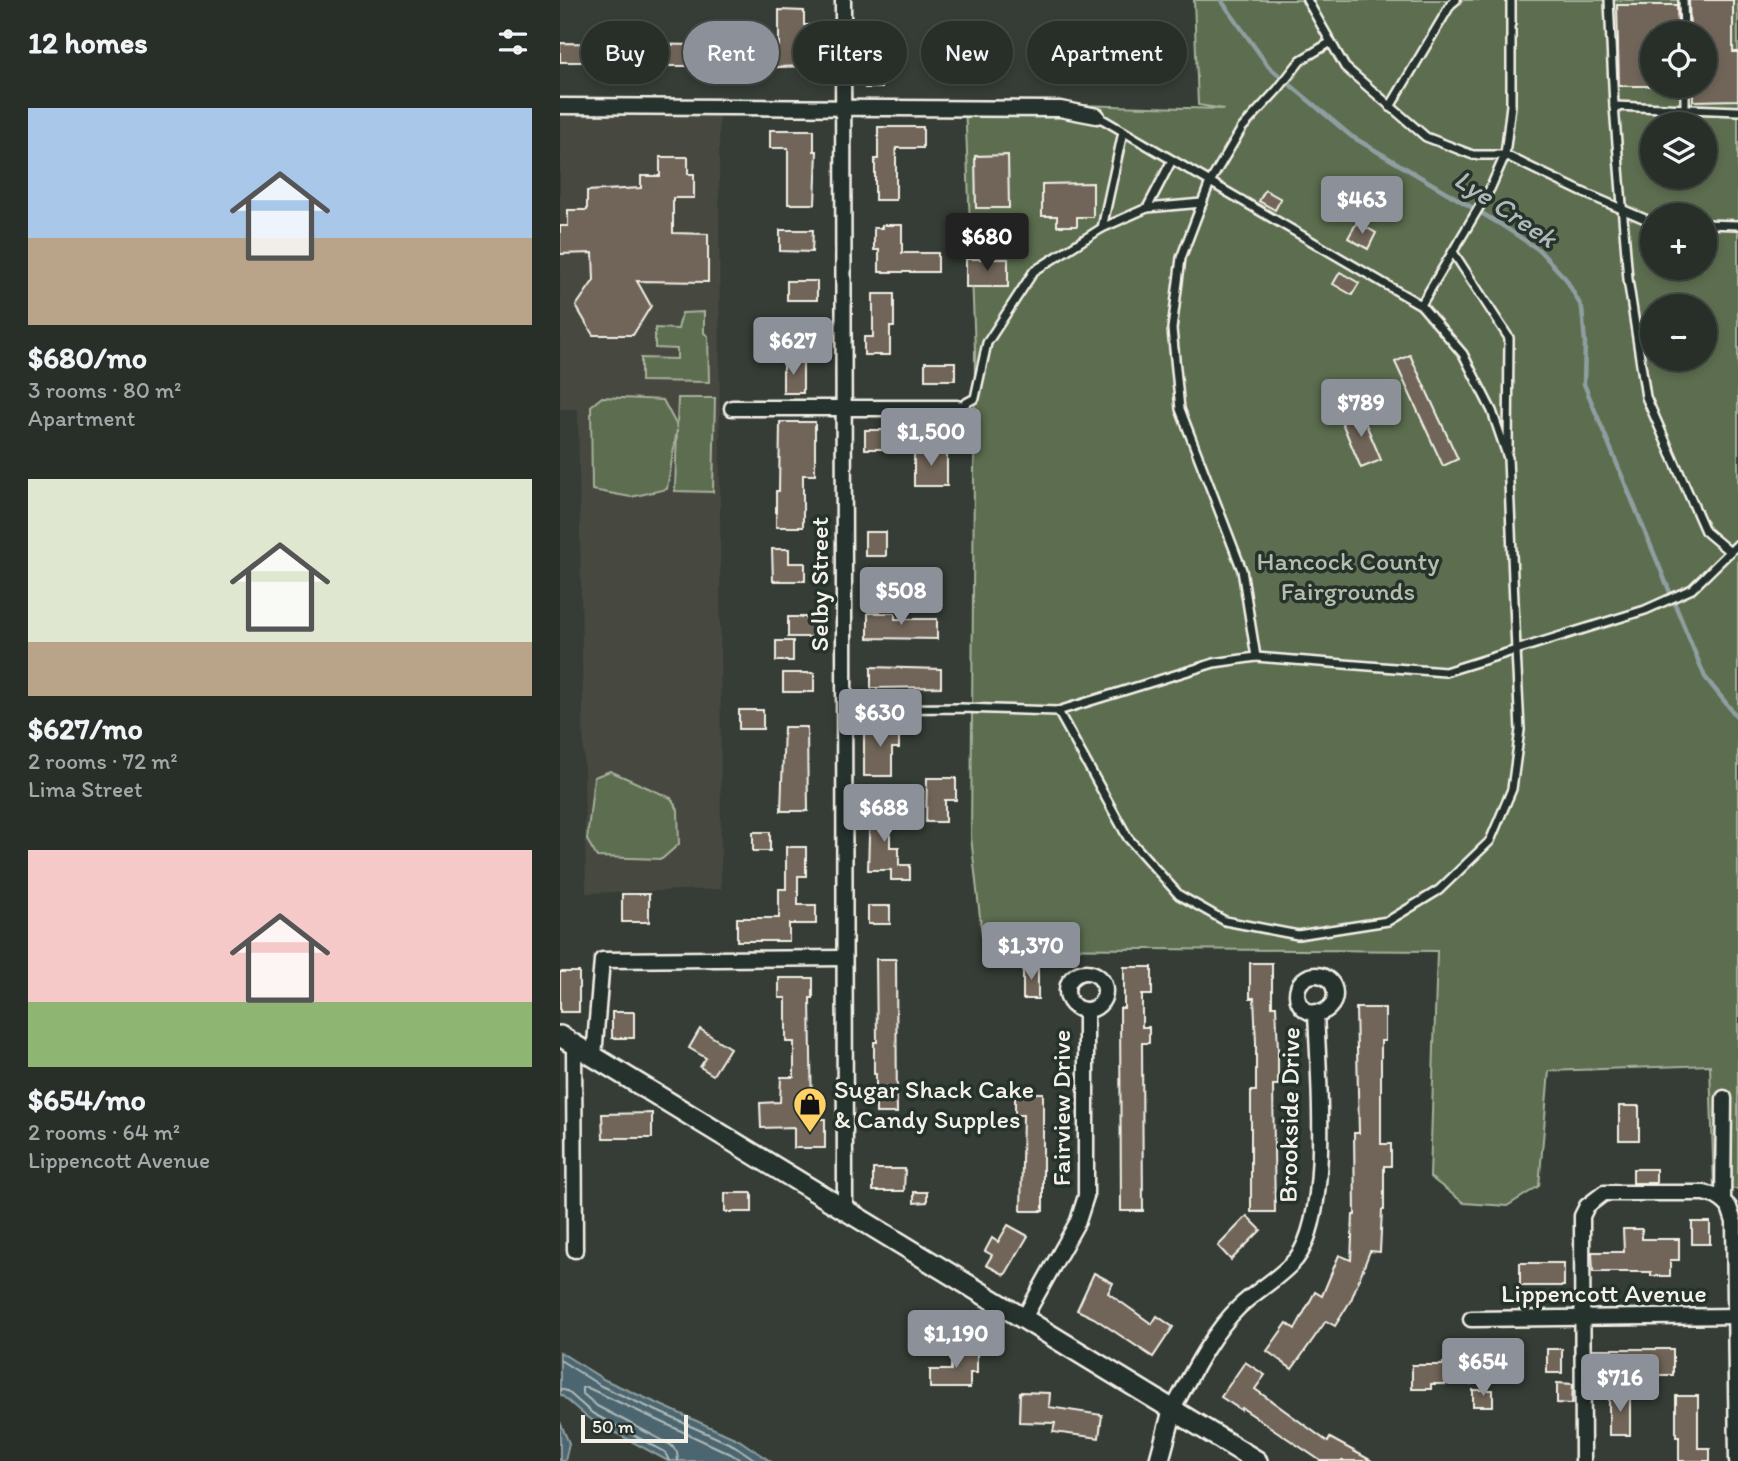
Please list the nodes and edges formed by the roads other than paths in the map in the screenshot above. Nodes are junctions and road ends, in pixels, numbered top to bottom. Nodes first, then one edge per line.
1 (844, 0) edge
2 (1307, 0) edge
3 (1456, 0) edge
4 (1511, 0) edge
5 (1609, 0) edge
6 (1683, 0) edge
7 (1684, 21) edge
8 (1331, 42) junction
9 (1685, 98) edge
10 (560, 106) edge
11 (843, 106) junction
12 (1614, 106) junction
13 (1390, 107) junction
14 (1685, 109) junction
15 (1738, 111) edge
16 (1097, 116) joint
17 (1123, 132) junction
18 (1505, 155) junction
19 (1172, 160) junction
20 (1210, 182) junction
21 (1202, 203) junction
22 (1147, 208) junction
23 (1622, 210) junction
24 (1640, 217) edge
25 (1717, 224) edge
26 (1738, 225) edge
27 (1102, 228) junction
28 (1453, 252) junction
29 (1421, 305) junction
30 (732, 408) dead end
31 (844, 408) junction
32 (957, 408) joint
33 (1508, 458) junction
34 (1738, 544) edge
35 (1730, 552) junction
36 (1516, 650) junction
37 (1256, 657) junction
38 (844, 709) junction
39 (1058, 711) junction
40 (844, 958) junction
41 (1086, 1010) dead end
42 (1316, 1012) dead end
43 (567, 1041) edge
44 (594, 1056) junction
45 (1724, 1098) dead end
46 (1723, 1201) junction
47 (845, 1209) junction
48 (575, 1250) dead end
49 (1737, 1316) edge
50 (1583, 1317) junction
51 (1024, 1318) junction
52 (1471, 1319) dead end
53 (1173, 1409) junction
54 (1159, 1461) edge
55 (1257, 1461) edge
56 (1583, 1461) edge
57 (1737, 1461) edge

1 - 11 street, Selby Street
2 - 8 lane
3 - 13 lane
4 - 18 lane
5 - 12 lane
6 - 7 lane
8 - 13 lane
8 - 20 lane
9 - 14 lane
10 - 11 street
11 - 16 street
11 - 31 street, Selby Street
12 - 14 lane
12 - 23 lane
13 - 18 lane
14 - 15 lane
16 - 17 lane
17 - 19 lane
17 - 27 lane
18 - 23 lane
18 - 28 lane
19 - 20 lane
19 - 22 lane
20 - 21 lane
20 - 29 lane
21 - 22 lane
21 - 37 lane
22 - 27 lane
23 - 24 lane
23 - 35 lane
25 - 26 lane
27 - 32 lane
28 - 29 lane
28 - 33 lane
29 - 33 lane
30 - 31 street
31 - 32 street
31 - 38 street, Selby Street
33 - 36 lane
34 - 35 lane
35 - 36 lane
36 - 37 lane
36 - 39 lane
37 - 39 lane
38 - 39 lane
38 - 40 street, Selby Street
40 - 44 street
40 - 47 street, Selby Street
41 - 51 street, Fairview Drive
42 - 53 street, Brookside Drive
43 - 44 main road
43 - 48 street
44 - 47 main road
45 - 46 street
46 - 49 street
46 - 50 street
47 - 51 main road
49 - 50 street, Lippencott Avenue
49 - 57 street
50 - 52 street, Lippencott Avenue
50 - 56 street
51 - 53 main road
53 - 54 street, Brookside Drive
53 - 55 main road

